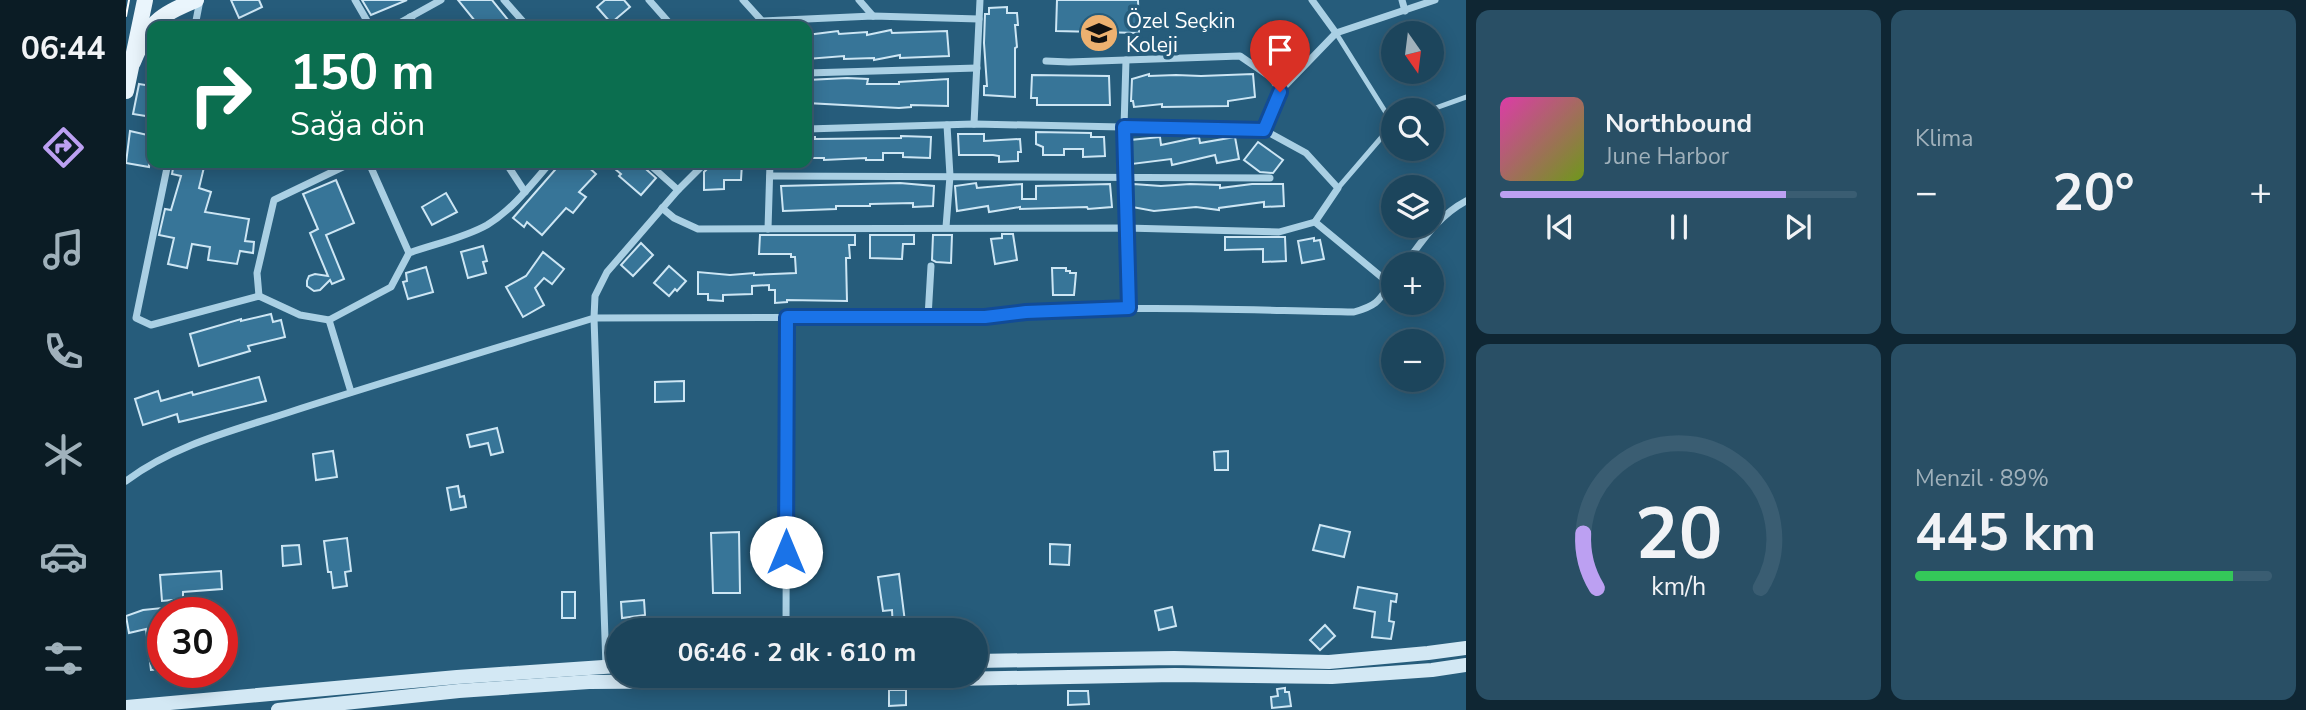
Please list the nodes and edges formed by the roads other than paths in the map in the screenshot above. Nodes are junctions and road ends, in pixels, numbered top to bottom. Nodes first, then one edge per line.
1 (145, 0) edge
2 (198, 0) edge
3 (355, 0) edge
4 (441, 0) edge
5 (504, 0) edge
6 (649, 0) edge
7 (743, 0) edge
8 (859, 0) edge
9 (980, 0) edge
10 (1312, 0) edge
11 (1402, 0) edge
12 (1435, 0) edge
13 (1405, 11) junction
14 (873, 16) junction
15 (410, 17) junction
16 (979, 19) junction
17 (156, 21) edge
18 (196, 21) edge
19 (367, 21) edge
20 (403, 21) edge
21 (413, 21) edge
22 (523, 21) edge
23 (668, 21) edge
24 (762, 21) joint
25 (147, 31) edge
26 (1336, 33) junction
27 (1126, 60) junction
28 (1046, 61) dead end
29 (133, 62) junction
30 (976, 68) junction
31 (812, 73) edge
32 (126, 91) edge
33 (1280, 92) junction
34 (1466, 97) edge
35 (1381, 105) edge
36 (1444, 105) edge
37 (974, 124) junction
38 (947, 125) junction
39 (1124, 127) junction
40 (812, 129) edge
41 (1264, 130) junction
42 (1381, 138) edge
43 (167, 168) edge
44 (341, 168) edge
45 (371, 168) edge
46 (509, 168) edge
47 (546, 168) edge
48 (654, 168) edge
49 (700, 168) edge
50 (769, 168) edge
51 (770, 176) junction
52 (950, 176) junction
53 (1126, 177) junction
54 (1269, 178) dead end
55 (1338, 188) junction
56 (678, 190) junction
57 (525, 192) junction
58 (1466, 201) edge
59 (663, 208) junction
60 (1315, 222) junction
61 (946, 227) junction
62 (1126, 228) junction
63 (768, 229) junction
64 (1414, 252) edge
65 (409, 253) junction
66 (931, 265) dead end
67 (1381, 273) edge
68 (259, 296) junction
69 (1381, 296) edge
70 (1129, 308) junction
71 (787, 317) junction
72 (928, 317) junction
73 (594, 318) junction
74 (329, 320) junction
75 (351, 392) junction
76 (126, 481) edge
77 (610, 618) edge
78 (786, 618) edge
79 (1466, 648) edge
80 (988, 661) edge
81 (1466, 665) edge
82 (606, 666) edge
83 (126, 707) edge
84 (278, 710) edge

1 - 29 main road
2 - 17 main road
2 - 18 street
3 - 19 street
4 - 15 street
5 - 22 street
6 - 23 street
7 - 24 street
8 - 14 street
9 - 16 street
10 - 26 street
11 - 13 street
12 - 13 street
13 - 26 street
14 - 16 street
14 - 24 street
15 - 20 street
15 - 21 street
16 - 30 street
25 - 29 main road
26 - 33 street
26 - 35 lane
27 - 28 street
27 - 33 street
27 - 39 street
29 - 32 main road
30 - 31 street
30 - 37 street
33 - 41 street
34 - 36 lane
37 - 38 street
37 - 39 street
38 - 40 street
38 - 52 street
39 - 41 street
39 - 53 street
41 - 55 street
42 - 55 lane
43 - 68 street
44 - 68 street
45 - 65 street
46 - 57 street
47 - 57 street
48 - 56 street
49 - 56 street
50 - 51 street
51 - 52 street
51 - 63 street
52 - 53 street
52 - 61 street
53 - 54 street
53 - 62 street
55 - 60 street
56 - 59 street
57 - 65 street
58 - 64 street
59 - 63 street
59 - 73 street
60 - 62 street
60 - 67 street
61 - 62 street
61 - 63 street
62 - 70 street
65 - 74 street
66 - 72 street
68 - 74 street
69 - 70 street
70 - 72 street
71 - 72 street
71 - 73 street
71 - 78 street
73 - 75 street
73 - 77 street
74 - 75 street
75 - 76 street
79 - 80 main road
81 - 84 main road
82 - 83 main road

